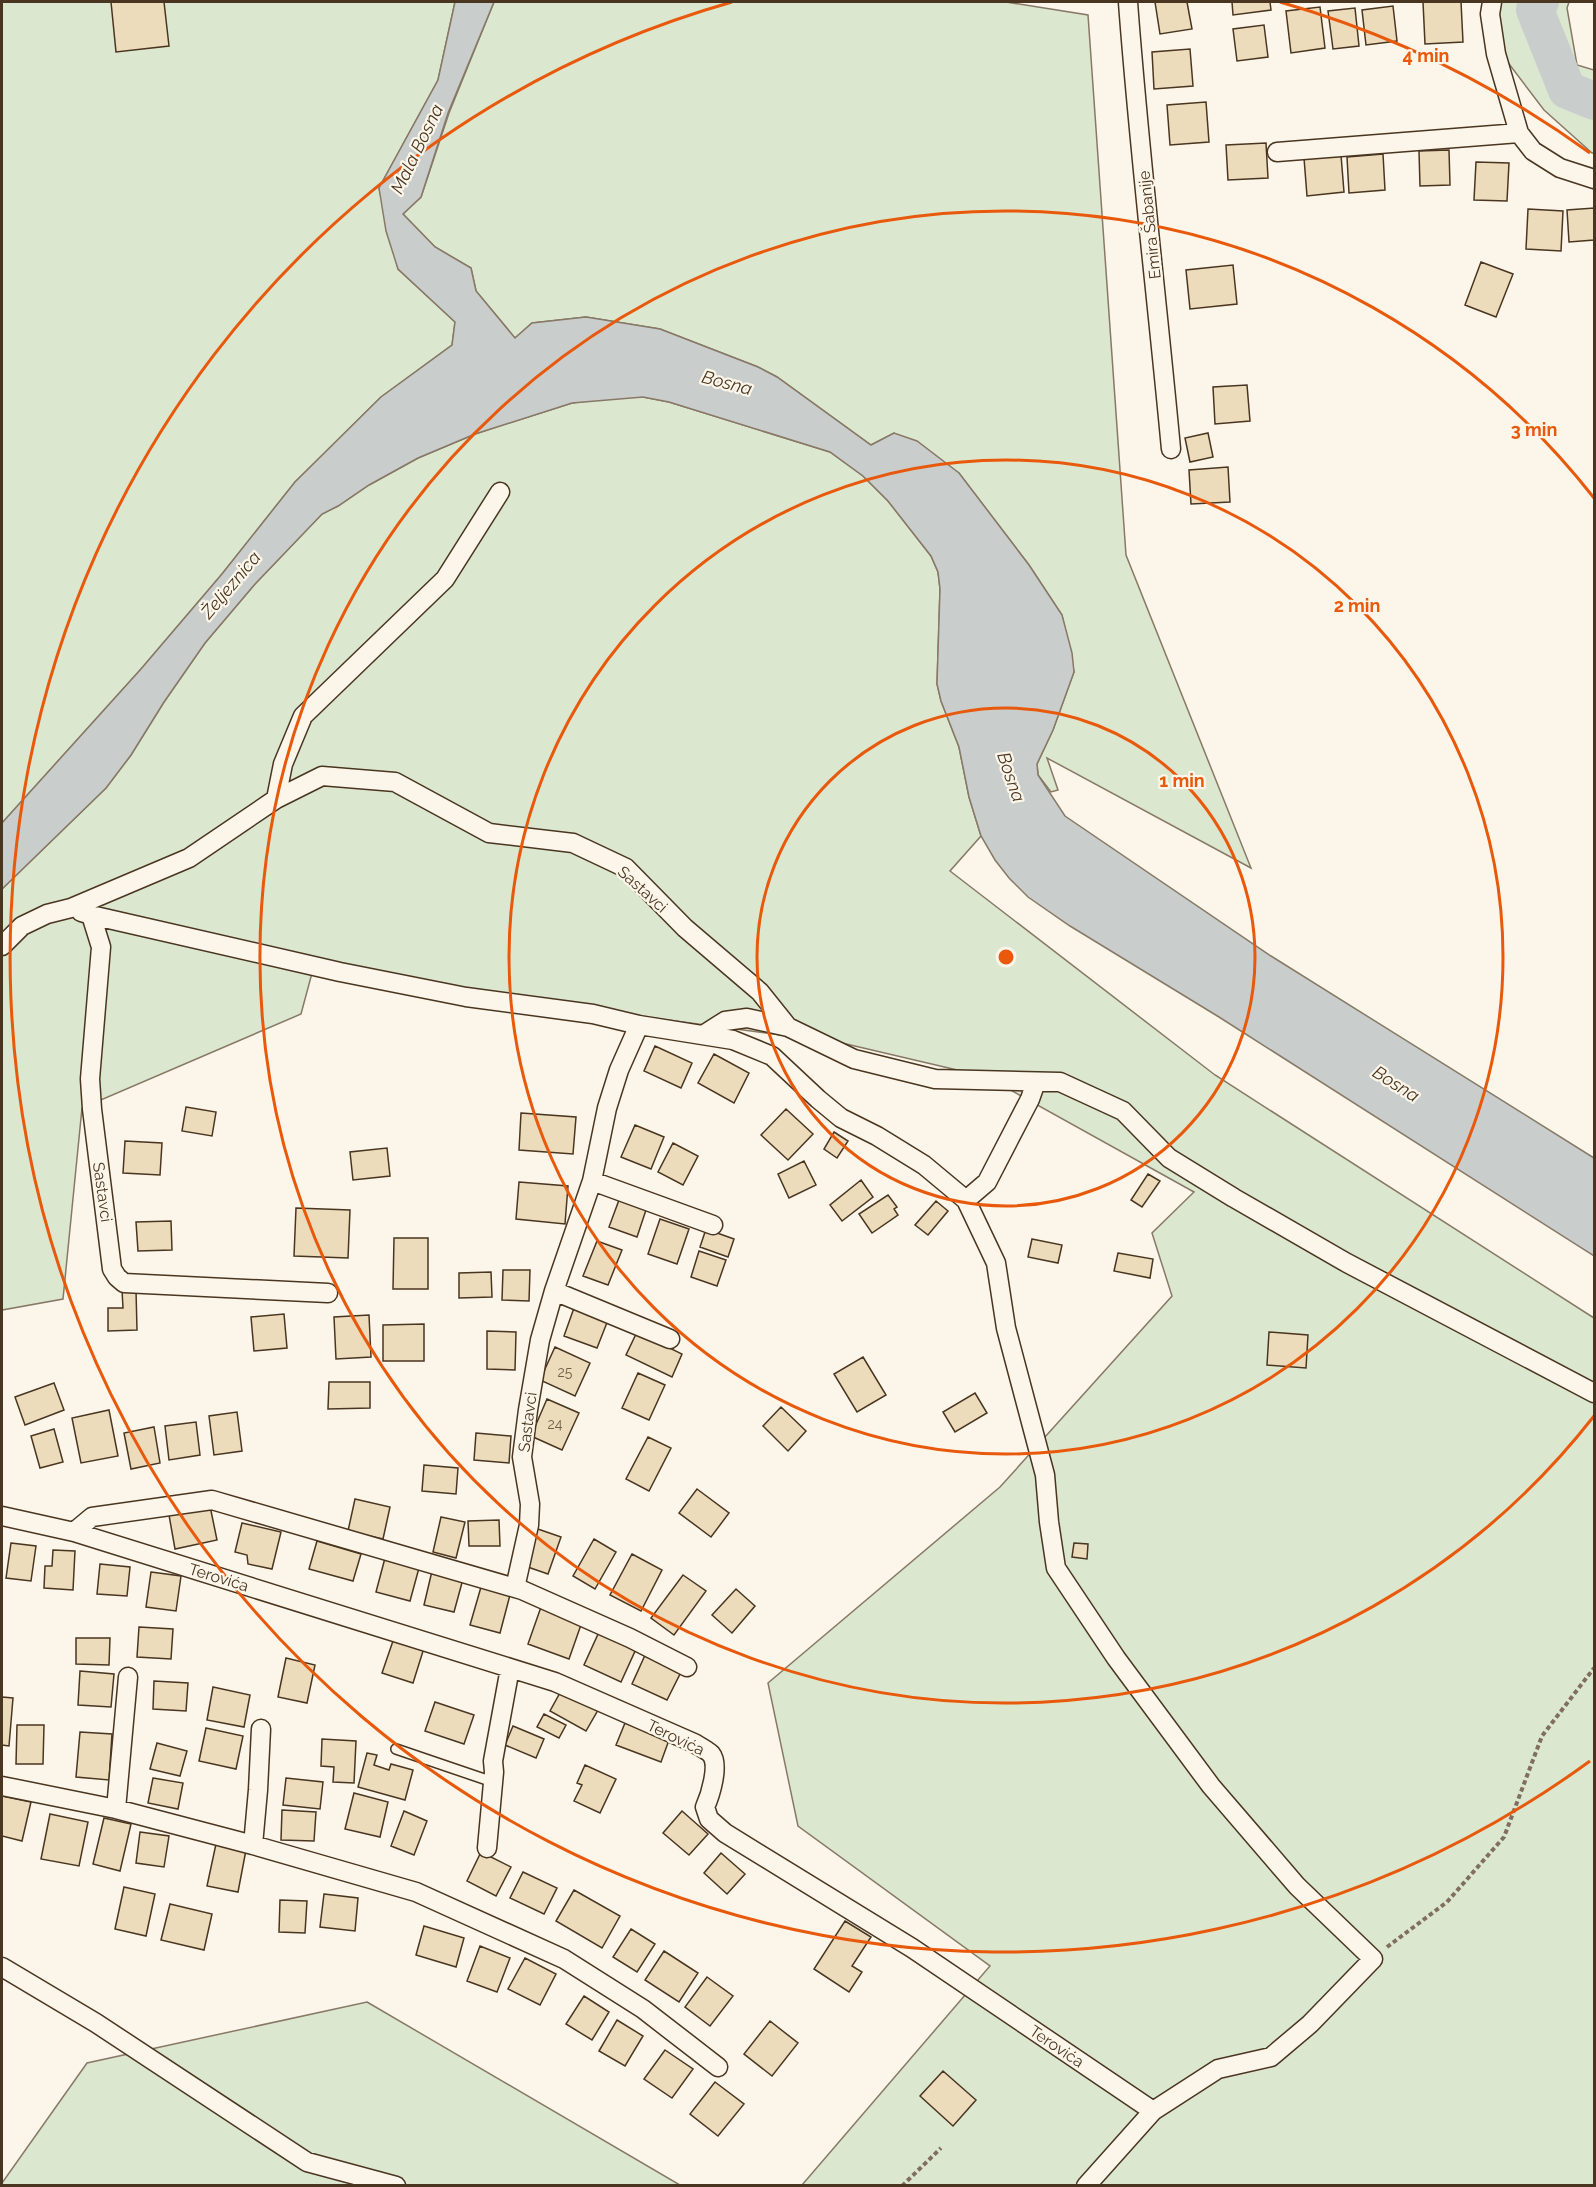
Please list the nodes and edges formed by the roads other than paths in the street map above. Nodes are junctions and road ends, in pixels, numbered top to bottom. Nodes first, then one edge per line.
1 (1128, 2) edge
2 (1492, 2) edge
3 (1519, 133) junction
4 (1276, 152) dead end
5 (1594, 179) edge
6 (1171, 448) dead end
7 (500, 492) dead end
8 (276, 799) junction
9 (71, 908) junction
10 (91, 915) junction
11 (2, 946) edge
12 (639, 1025) junction
13 (788, 1027) junction
14 (703, 1035) junction
15 (1036, 1082) junction
16 (592, 1181) junction
17 (966, 1200) junction
18 (713, 1226) dead end
19 (554, 1292) junction
20 (328, 1293) dead end
21 (670, 1339) dead end
22 (1594, 1393) edge
23 (2, 1516) edge
24 (74, 1532) junction
25 (515, 1588) junction
26 (687, 1666) dead end
27 (510, 1668) junction
28 (128, 1677) dead end
29 (261, 1729) dead end
30 (396, 1749) dead end
31 (494, 1782) junction
32 (2, 1786) edge
33 (116, 1809) junction
34 (253, 1845) junction
35 (487, 1848) dead end
36 (2, 1967) edge
37 (718, 2067) dead end
38 (1153, 2111) junction
39 (396, 2186) edge
40 (1086, 2186) edge

1 - 6 street, Emira Šabanije
2 - 3 street
3 - 4 street
3 - 5 street
7 - 8 street
8 - 9 street, Sastavci
8 - 13 street, Sastavci
9 - 10 street
9 - 11 street, Sastavci
10 - 12 street
10 - 20 street, Sastavci
12 - 14 street
12 - 16 street, Sastavci
13 - 14 street
13 - 15 street
14 - 17 street
15 - 17 street
15 - 22 street
16 - 18 street
16 - 19 street, Sastavci
17 - 38 street
19 - 21 street
19 - 25 street, Sastavci
23 - 24 street, Terovića
24 - 25 street
24 - 27 street, Terovića
25 - 26 street
27 - 31 street
27 - 38 street, Terovića
28 - 33 street
29 - 34 street
30 - 31 lane
31 - 35 street
32 - 33 street
33 - 34 street
34 - 37 street
36 - 39 street
38 - 40 street

